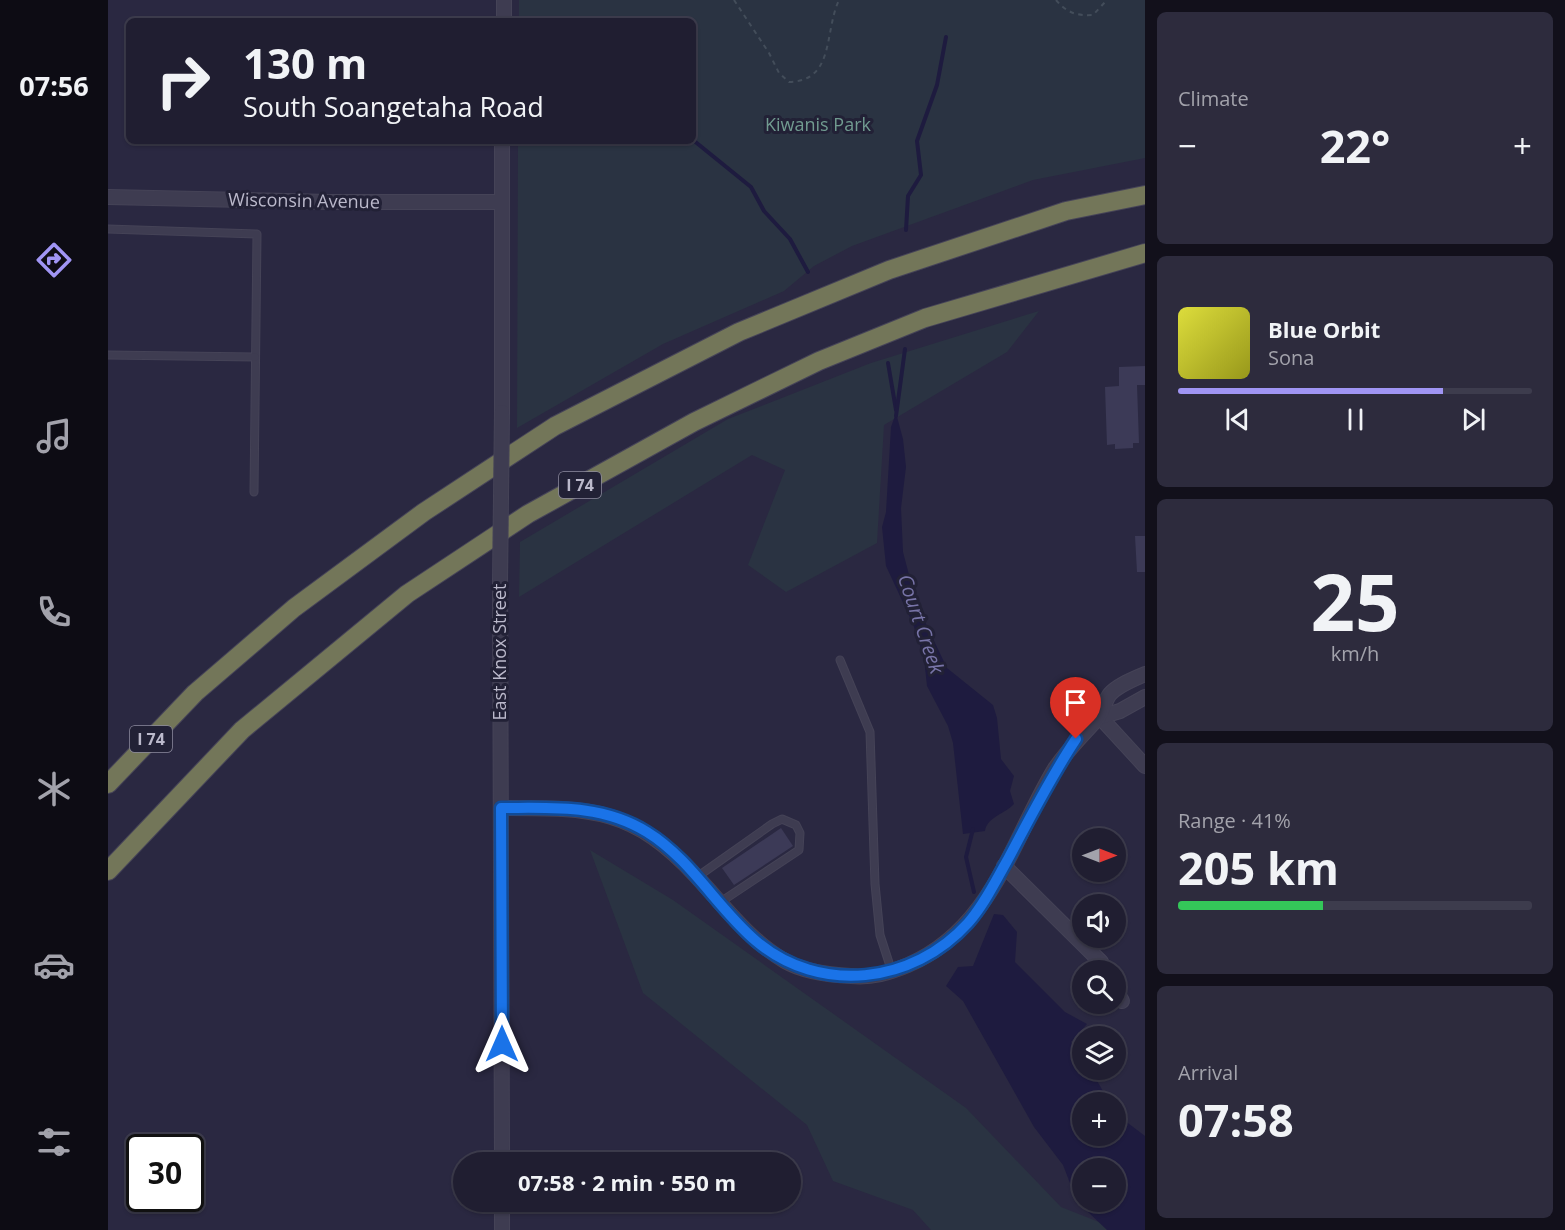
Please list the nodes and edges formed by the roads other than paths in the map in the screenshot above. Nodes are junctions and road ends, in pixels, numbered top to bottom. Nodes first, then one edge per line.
1 (504, 0) edge
2 (504, 18) edge
3 (502, 144) edge
4 (1145, 195) edge
5 (108, 197) edge
6 (501, 202) junction
7 (108, 229) edge
8 (1145, 255) edge
9 (108, 355) edge
10 (255, 357) junction
11 (254, 492) dead end
12 (840, 660) dead end
13 (1145, 674) edge
14 (1145, 697) edge
15 (1100, 717) junction
16 (1145, 766) edge
17 (108, 784) edge
18 (501, 808) junction
19 (1004, 866) junction
20 (108, 872) edge
21 (697, 877) junction
22 (719, 903) junction
23 (1099, 960) edge
24 (892, 972) junction
25 (502, 1152) edge
26 (502, 1212) edge
27 (502, 1230) edge

1 - 2 street
3 - 6 street, East Knox Street
4 - 17 highway, I 74
5 - 6 street, Wisconsin Avenue
6 - 18 street, East Knox Street, bridge
7 - 10 lane
8 - 20 highway, I 74
9 - 10 lane
10 - 11 lane
12 - 24 lane
13 - 15 street
14 - 15 street
15 - 16 street
15 - 19 street
18 - 21 street
18 - 25 street, East Knox Street
19 - 23 street
19 - 24 street
21 - 22 street
21 - 22 lane
22 - 24 street
26 - 27 street

